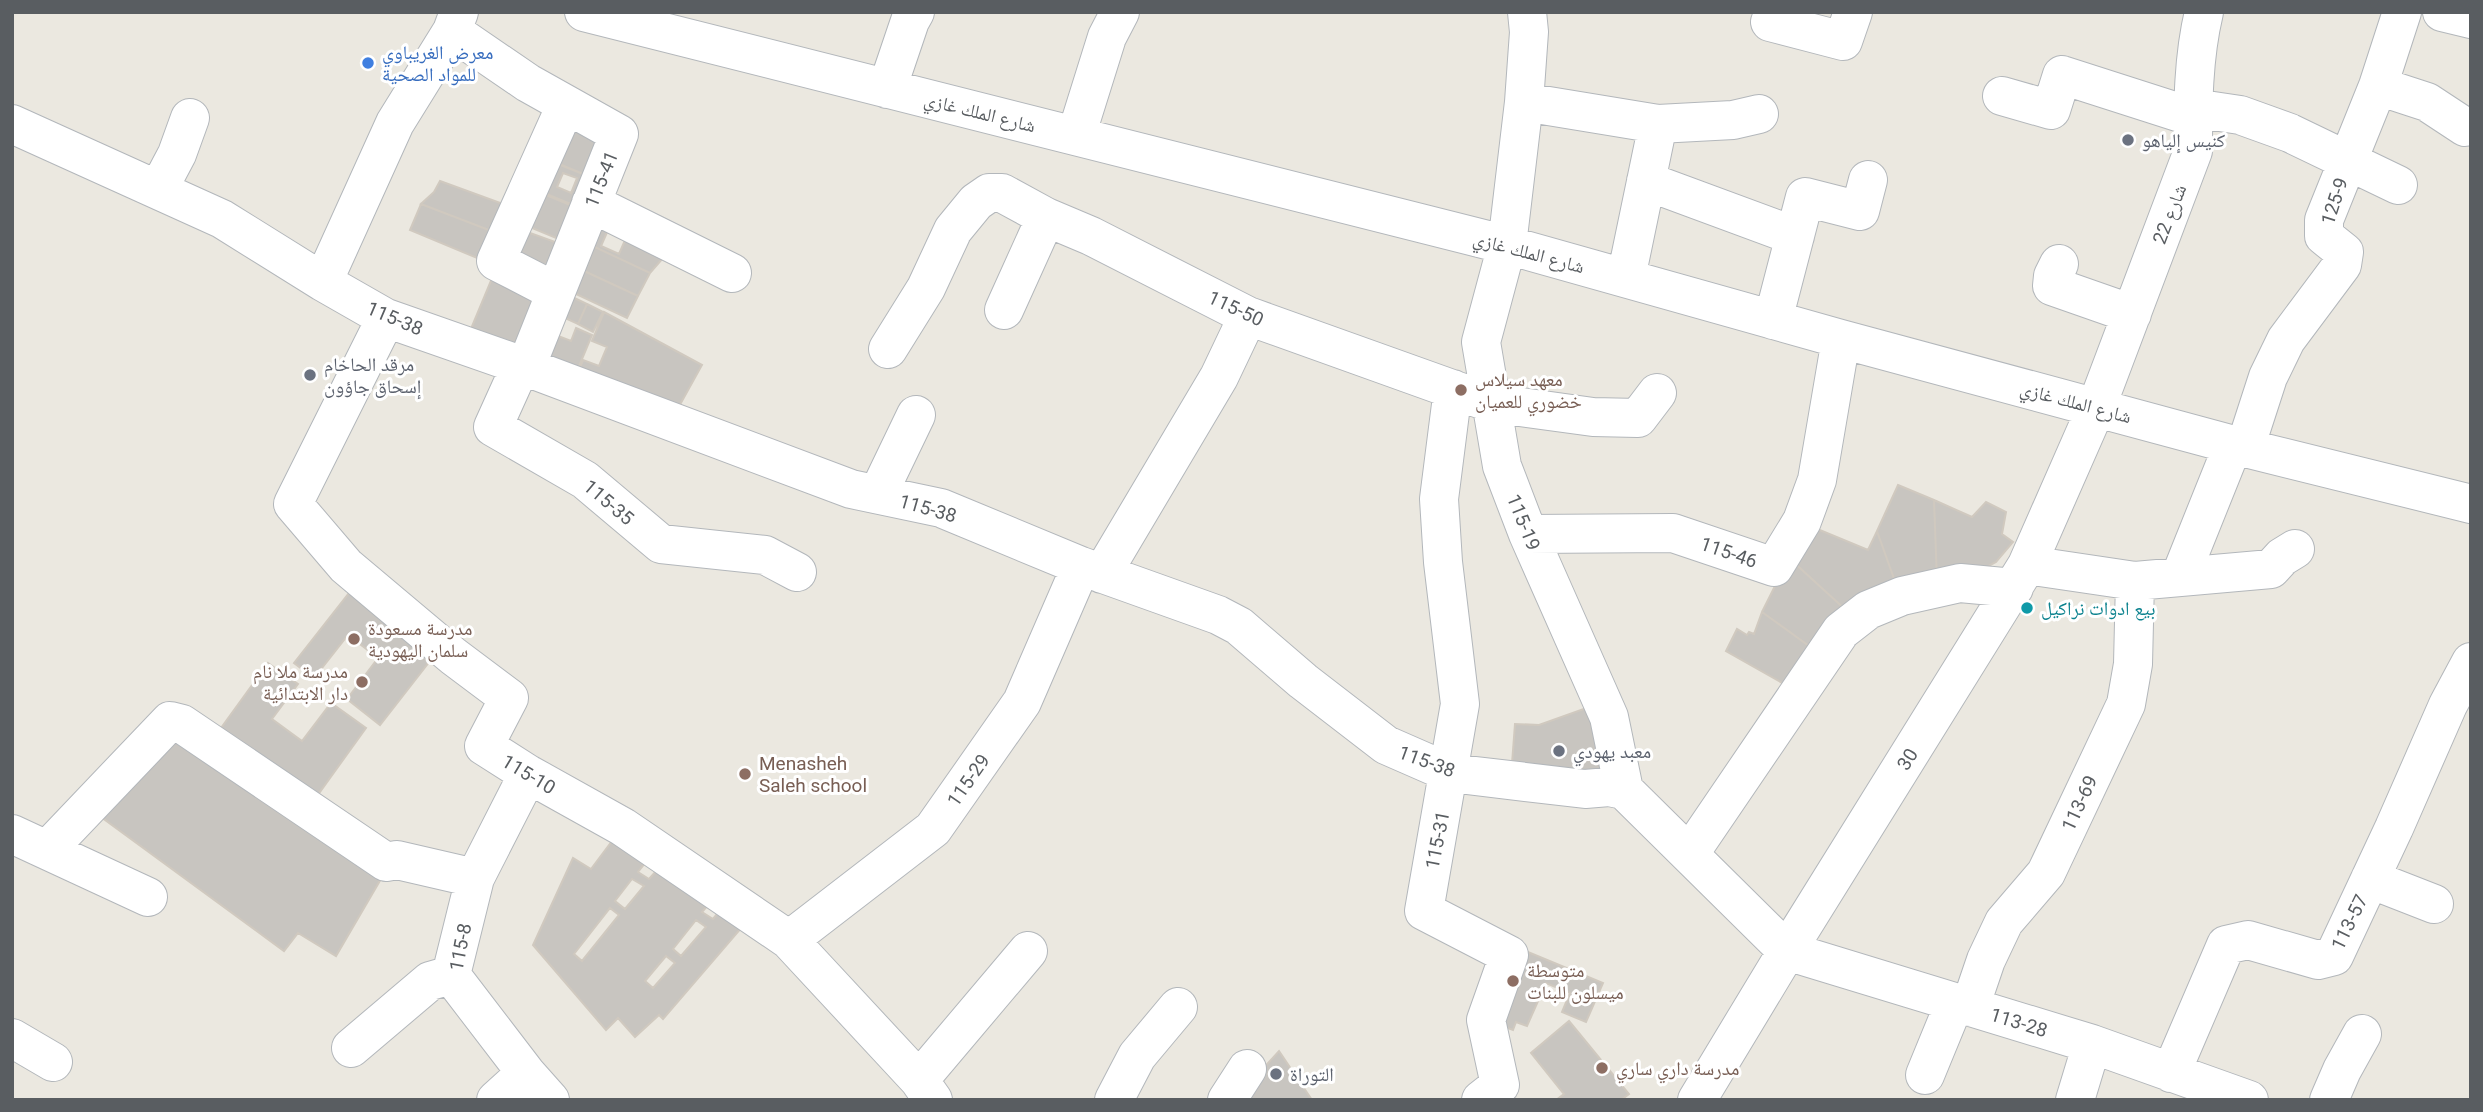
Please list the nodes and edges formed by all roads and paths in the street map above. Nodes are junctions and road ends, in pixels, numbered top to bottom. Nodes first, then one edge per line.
1 (915, 12) edge
2 (1120, 12) edge
3 (1527, 12) edge
4 (1853, 12) edge
5 (2204, 12) edge
6 (2402, 12) edge
7 (2442, 12) edge
8 (591, 13) edge
9 (2471, 19) edge
10 (456, 21) edge
11 (1770, 22) dead end
12 (2378, 86) junction
13 (887, 89) junction
14 (2002, 96) dead end
15 (1524, 102) junction
16 (566, 105) junction
17 (2193, 112) junction
18 (1759, 114) dead end
19 (190, 118) dead end
20 (12, 124) edge
21 (1658, 124) junction
22 (2465, 127) dead end
23 (1076, 136) junction
24 (2348, 159) junction
25 (1868, 180) dead end
26 (1646, 181) junction
27 (2398, 185) dead end
28 (158, 190) junction
29 (591, 203) junction
30 (1046, 216) junction
31 (1795, 236) junction
32 (1507, 245) junction
33 (2059, 264) dead end
34 (732, 273) dead end
35 (1626, 278) junction
36 (323, 282) junction
37 (556, 292) junction
38 (1004, 310) dead end
39 (2132, 314) junction
40 (1248, 316) junction
41 (386, 318) junction
42 (1773, 320) junction
43 (1841, 339) junction
44 (888, 349) dead end
45 (524, 366) junction
46 (1453, 389) junction
47 (1657, 393) dead end
48 (1491, 403) junction
49 (2096, 408) junction
50 (916, 415) dead end
51 (2239, 447) junction
52 (878, 495) junction
53 (2471, 504) edge
54 (1528, 534) junction
55 (2295, 549) dead end
56 (1091, 570) junction
57 (797, 572) dead end
58 (2020, 576) junction
59 (2180, 577) junction
60 (2135, 581) junction
61 (2471, 662) edge
62 (2459, 711) edge
63 (1450, 773) junction
64 (528, 774) junction
65 (1624, 790) junction
66 (12, 834) edge
67 (47, 850) junction
68 (1690, 853) junction
69 (475, 878) junction
70 (2370, 879) junction
71 (148, 897) dead end
72 (2434, 904) dead end
73 (789, 940) junction
74 (1028, 951) dead end
75 (1787, 951) junction
76 (451, 975) junction
77 (1962, 1004) junction
78 (1178, 1007) dead end
79 (2362, 1034) dead end
80 (12, 1038) edge
81 (2092, 1044) junction
82 (351, 1048) dead end
83 (53, 1062) dead end
84 (2171, 1073) junction
85 (1925, 1075) dead end
86 (538, 1086) edge
87 (926, 1090) edge
88 (496, 1100) edge
89 (1114, 1100) edge
90 (1481, 1100) edge
91 (1697, 1100) edge
92 (2075, 1100) edge
93 (2249, 1100) edge
94 (2329, 1100) edge

1 - 13 street
2 - 23 street
3 - 15 street, 115-19
4 - 11 street
5 - 17 street, شارع 22
6 - 12 street, 125-9
7 - 9 street
8 - 13 street, شارع الملك غازي
10 - 16 street, 115-41
10 - 36 street
12 - 22 street
12 - 24 street, 125-9
13 - 23 street, شارع الملك غازي
14 - 17 street
15 - 21 street
15 - 32 street, 115-19
16 - 29 street, 115-41
16 - 37 street
17 - 24 street
17 - 39 street, شارع 22
18 - 21 street
19 - 28 street
20 - 28 street, 115-38
21 - 26 street
23 - 32 street, شارع الملك غازي
24 - 27 street
24 - 51 street, 125-9
25 - 31 street
26 - 31 street
26 - 35 street
28 - 36 street, 115-38
29 - 34 street
29 - 37 street, 115-41
30 - 38 street
30 - 40 street, 115-50
30 - 44 street, 115-50
31 - 42 street
32 - 35 street, شارع الملك غازي
32 - 48 street, 115-19
33 - 39 street
35 - 42 street, شارع الملك غازي
36 - 41 street, 115-38
37 - 45 street, 115-41
39 - 49 street, شارع 22
40 - 46 street, 115-50
40 - 56 street
41 - 45 street, 115-38
41 - 64 street, 115-10
42 - 43 street, شارع الملك غازي
43 - 49 street, شارع الملك غازي
43 - 54 street, 115-46
45 - 52 street, 115-38
45 - 57 street, 115-35
46 - 48 street, 115-50
46 - 63 street, 115-31
47 - 48 street, 115-50
48 - 54 street, 115-19
49 - 51 street, شارع الملك غازي
49 - 58 street, 30
50 - 52 street
51 - 53 street, شارع الملك غازي
51 - 59 street
52 - 56 street, 115-38
54 - 65 street, 115-19
55 - 59 street
56 - 63 street, 115-38
56 - 73 street, 115-29
58 - 60 street
58 - 68 street
58 - 75 street, 30
59 - 60 street
60 - 77 street, 113-69
61 - 62 street, 113-57
62 - 70 street, 113-57
63 - 65 street, 115-38
63 - 90 street, 115-31
64 - 69 street, 115-8
64 - 73 street, 115-10
65 - 68 street
66 - 67 street
67 - 69 street
67 - 71 street
68 - 75 street
69 - 76 street, 115-8
70 - 72 street
70 - 84 street, 113-57
73 - 87 street, 115-10
74 - 87 street
75 - 77 street, 113-28
75 - 91 street, 30
76 - 82 street
76 - 86 street, 115-8
77 - 81 street, 113-28
77 - 85 street, 113-69
78 - 89 street
79 - 94 street
80 - 83 street
81 - 84 street, 113-28
81 - 92 street
84 - 93 street, 113-28
86 - 88 street

